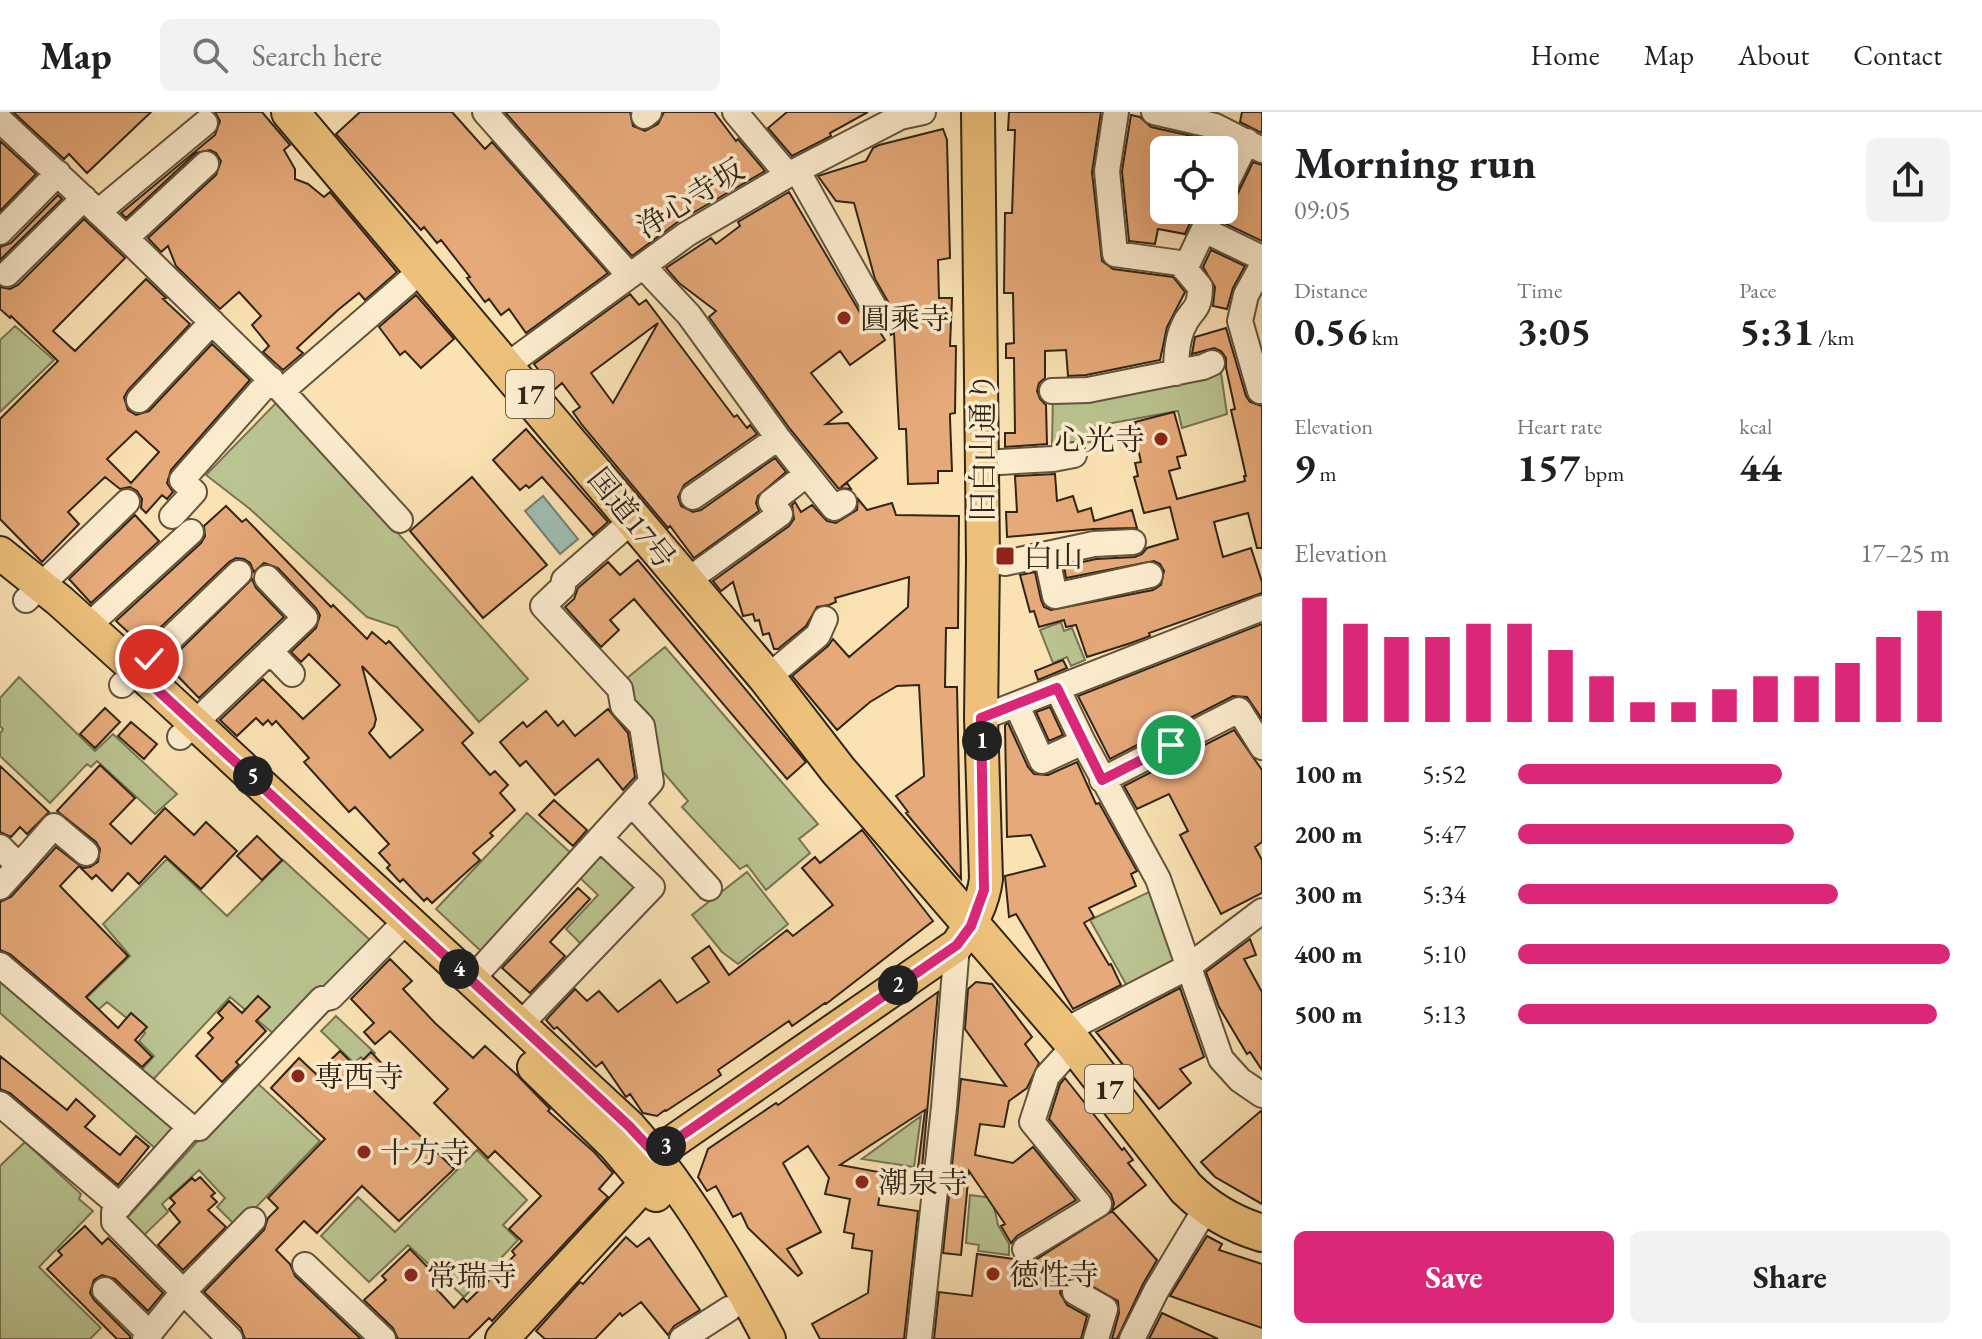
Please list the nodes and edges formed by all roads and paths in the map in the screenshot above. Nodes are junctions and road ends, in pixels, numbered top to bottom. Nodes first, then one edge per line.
1 (290, 112) edge
2 (485, 112) edge
3 (735, 112) edge
4 (923, 112) edge
5 (978, 112) edge
6 (1116, 112) edge
7 (1154, 112) edge
8 (0, 120) edge
9 (205, 123) dead end
10 (1255, 146) edge
11 (206, 164) dead end
12 (1238, 169) edge
13 (58, 173) junction
14 (792, 173) junction
15 (91, 205) junction
16 (1206, 224) edge
17 (1214, 224) edge
18 (0, 232) edge
19 (126, 238) junction
20 (1262, 258) edge
21 (1187, 264) junction
22 (1262, 266) edge
23 (423, 269) junction
24 (636, 271) junction
25 (7, 274) dead end
26 (878, 314) dead end
27 (212, 322) junction
28 (1212, 363) dead end
29 (506, 366) junction
30 (1176, 373) junction
31 (277, 385) junction
32 (1052, 391) dead end
33 (1260, 391) edge
34 (139, 400) dead end
35 (778, 438) junction
36 (1074, 455) dead end
37 (982, 463) junction
38 (806, 475) junction
39 (693, 497) dead end
40 (127, 502) dead end
41 (844, 502) dead end
42 (172, 516) dead end
43 (634, 519) junction
44 (400, 520) dead end
45 (191, 532) dead end
46 (1133, 542) dead end
47 (0, 553) edge
48 (1046, 554) junction
49 (983, 559) junction
50 (239, 573) dead end
51 (1150, 575) dead end
52 (267, 578) dead end
53 (0, 580) edge
54 (684, 583) junction
55 (34, 593) junction
56 (1262, 608) edge
57 (825, 619) dead end
58 (88, 626) junction
59 (270, 651) junction
60 (292, 674) dead end
61 (130, 678) junction
62 (767, 678) junction
63 (1057, 688) junction
64 (1017, 706) junction
65 (981, 718) junction
66 (187, 730) junction
67 (1083, 742) junction
68 (1262, 747) edge
69 (1102, 780) junction
70 (632, 804) junction
71 (600, 838) junction
72 (0, 847) edge
73 (86, 853) dead end
74 (19, 866) junction
75 (0, 887) edge
76 (709, 888) dead end
77 (1262, 911) edge
78 (401, 926) junction
79 (964, 935) junction
80 (0, 965) edge
81 (1188, 967) junction
82 (471, 980) junction
83 (520, 1025) junction
84 (1068, 1038) junction
85 (1262, 1095) edge
86 (0, 1104) edge
87 (190, 1127) junction
88 (651, 1168) junction
89 (120, 1206) junction
90 (1206, 1208) junction
91 (253, 1220) dead end
92 (1262, 1233) edge
93 (1025, 1249) dead end
94 (305, 1265) dead end
95 (105, 1290) dead end
96 (183, 1292) junction
97 (1075, 1292) dead end
98 (729, 1309) junction
99 (147, 1336) edge
100 (230, 1339) edge
101 (383, 1339) edge
102 (502, 1339) edge
103 (682, 1339) edge
104 (746, 1339) edge
105 (769, 1339) edge
106 (919, 1339) edge
107 (1096, 1339) edge
108 (1132, 1339) edge

1 - 23 highway, 国道17号 / 17
2 - 24 street
3 - 14 street
4 - 14 street, 浄心寺坂
5 - 37 main road, 旧白山通り
6 - 21 street
7 - 10 street
8 - 13 street
9 - 15 street
10 - 12 street
11 - 19 street
13 - 15 street
13 - 18 street
14 - 24 street, 浄心寺坂
14 - 26 street
15 - 19 street
15 - 25 street
16 - 21 street
17 - 20 street
19 - 27 street
21 - 30 street
22 - 33 street
23 - 29 highway, 国道17号 / 17
23 - 31 street
24 - 29 street, 浄心寺坂
24 - 35 street
27 - 31 street
27 - 34 street
28 - 30 street
29 - 43 highway, 国道17号 / 17
30 - 32 street
31 - 42 street
31 - 44 street
35 - 38 street
35 - 39 street
36 - 37 street
37 - 49 main road, 旧白山通り
38 - 41 street
38 - 54 street
40 - 55 street
43 - 54 highway, 国道17号 / 17
43 - 70 street
45 - 58 street
46 - 48 street
47 - 55 main road
48 - 49 street
48 - 51 street
49 - 65 main road, 旧白山通り
50 - 61 street
52 - 59 street
53 - 55 main road
54 - 62 highway, 国道17号 / 17
55 - 58 main road
55 - 61 main road
56 - 63 street
57 - 62 street
58 - 61 main road
59 - 60 street
59 - 66 street
61 - 66 main road
62 - 79 highway, 国道17号 / 17
63 - 64 street
63 - 67 street
64 - 65 street
64 - 67 street
65 - 79 main road, 旧白山通り
66 - 78 main road
67 - 69 street
68 - 69 street
69 - 81 street
70 - 71 street
70 - 76 street
71 - 82 street
71 - 83 street
72 - 74 street
73 - 74 street
74 - 75 street
77 - 81 street
78 - 82 main road
78 - 87 street
78 - 88 main road
79 - 84 highway, 17
79 - 88 main road
79 - 106 street
80 - 87 street
81 - 84 street
81 - 85 street
82 - 83 main road
83 - 88 main road
84 - 90 highway, 17
84 - 93 street
86 - 89 street
87 - 89 street
88 - 98 main road
88 - 102 main road
88 - 105 main road
89 - 96 street
90 - 92 highway, 17
90 - 108 street
91 - 96 street
94 - 101 street
95 - 99 street
96 - 99 street
96 - 100 street
97 - 107 street
98 - 103 street
98 - 104 main road

